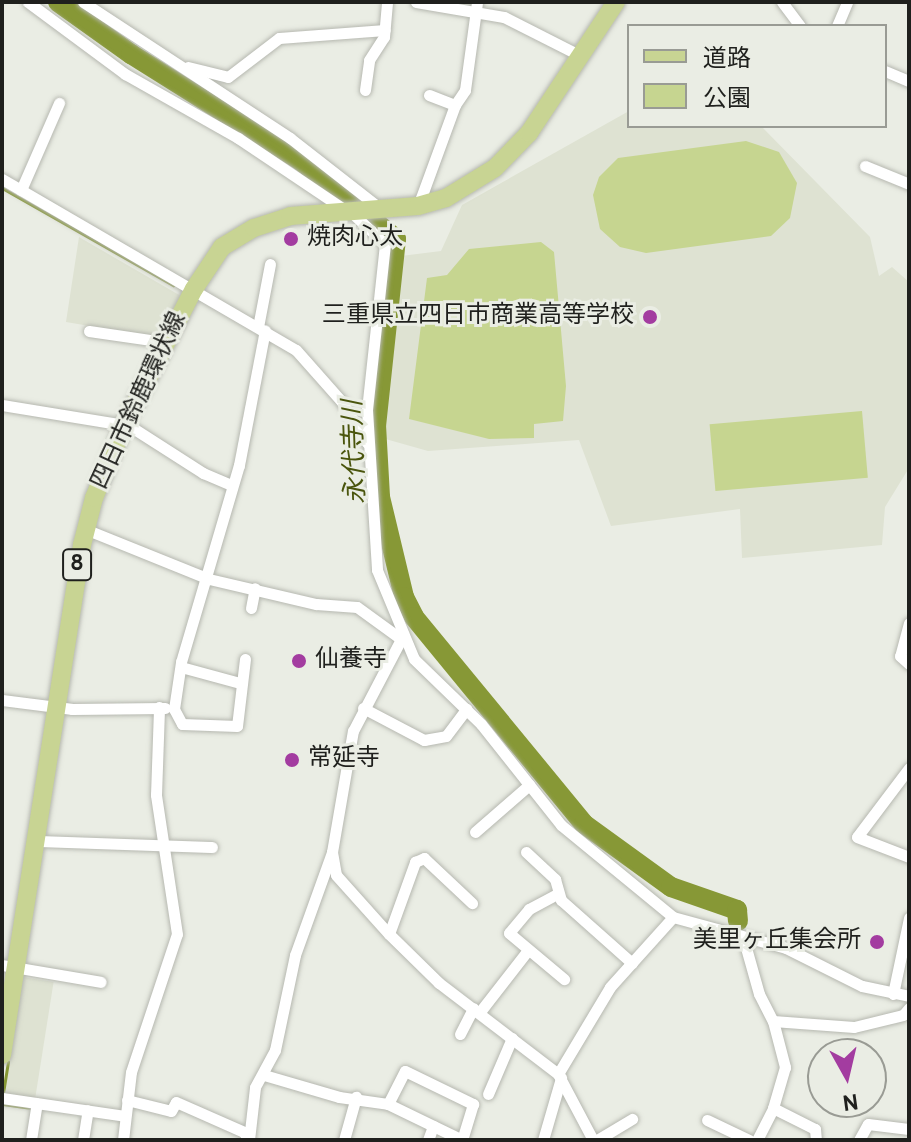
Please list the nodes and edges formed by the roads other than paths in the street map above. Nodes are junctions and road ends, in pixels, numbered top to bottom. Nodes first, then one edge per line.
1 (28, 2) edge
2 (83, 2) edge
3 (387, 2) edge
4 (416, 2) edge
5 (616, 2) edge
6 (782, 2) edge
7 (847, 2) edge
8 (478, 6) edge
9 (798, 24) edge
10 (838, 24) edge
11 (385, 30) junction
12 (581, 56) junction
13 (180, 65) junction
14 (887, 72) edge
15 (909, 81) edge
16 (365, 90) dead end
17 (429, 95) dead end
18 (59, 103) dead end
19 (455, 105) junction
20 (865, 166) dead end
21 (2, 179) edge
22 (909, 184) edge
23 (21, 190) junction
24 (418, 206) junction
25 (362, 212) junction
26 (270, 264) dead end
27 (194, 289) junction
28 (262, 328) junction
29 (89, 331) dead end
30 (163, 348) junction
31 (2, 405) edge
32 (128, 426) junction
33 (369, 447) junction
34 (231, 485) junction
35 (85, 529) junction
36 (209, 579) junction
37 (255, 588) junction
38 (251, 608) dead end
39 (909, 623) edge
40 (401, 639) junction
41 (245, 659) dead end
42 (909, 664) edge
43 (181, 667) junction
44 (240, 683) junction
45 (2, 700) edge
46 (159, 707) junction
47 (58, 708) junction
48 (363, 708) junction
49 (174, 709) junction
50 (466, 709) junction
51 (909, 768) edge
52 (529, 785) junction
53 (475, 832) dead end
54 (42, 841) junction
55 (164, 842) junction
56 (212, 847) dead end
57 (332, 852) junction
58 (526, 852) dead end
59 (909, 857) edge
60 (557, 894) junction
61 (472, 903) dead end
62 (673, 917) junction
63 (909, 918) edge
64 (389, 934) junction
65 (743, 937) junction
66 (528, 950) junction
67 (632, 963) junction
68 (16, 967) edge
69 (564, 979) dead end
70 (101, 982) dead end
71 (893, 994) junction
72 (909, 996) edge
73 (909, 1008) edge
74 (476, 1010) junction
75 (773, 1021) junction
76 (460, 1034) dead end
77 (512, 1038) junction
78 (2, 1055) edge
79 (264, 1075) junction
80 (559, 1076) junction
81 (488, 1094) dead end
82 (356, 1097) junction
83 (2, 1098) edge
84 (127, 1100) junction
85 (37, 1103) junction
86 (388, 1104) junction
87 (773, 1108) junction
88 (88, 1110) junction
89 (125, 1116) junction
90 (632, 1119) dead end
91 (707, 1120) dead end
92 (433, 1126) junction
93 (909, 1129) edge
94 (31, 1140) edge
95 (83, 1140) edge
96 (123, 1140) edge
97 (248, 1140) edge
98 (346, 1140) edge
99 (428, 1140) edge
100 (462, 1140) edge
101 (543, 1140) edge
102 (595, 1140) edge
103 (749, 1140) edge
104 (757, 1140) edge
105 (816, 1140) edge
106 (859, 1140) edge

1 - 25 street
2 - 13 street
3 - 11 street
4 - 8 street
5 - 12 main road, 四日市鈴鹿環状線 / 8
6 - 9 street
7 - 10 street
8 - 12 street
8 - 19 street
11 - 13 street
11 - 16 street
12 - 24 main road, 四日市鈴鹿環状線 / 8
13 - 25 street
14 - 15 street
17 - 19 street
18 - 23 street
19 - 24 street
20 - 22 street
21 - 23 street
23 - 27 street
24 - 25 main road, 四日市鈴鹿環状線 / 8
25 - 27 main road, 四日市鈴鹿環状線 / 8
25 - 33 street
26 - 28 street
27 - 28 street
27 - 30 main road, 四日市鈴鹿環状線 / 8
28 - 33 street
28 - 34 street
29 - 30 street
30 - 32 main road, 四日市鈴鹿環状線 / 8
31 - 32 street
32 - 34 street
32 - 35 main road, 四日市鈴鹿環状線 / 8
33 - 40 street
34 - 36 street
35 - 36 street
35 - 47 main road, 四日市鈴鹿環状線 / 8
36 - 37 street
36 - 43 street
37 - 38 street
37 - 40 street
39 - 42 street
40 - 48 street
40 - 50 street
41 - 44 street
43 - 44 street
43 - 49 street
44 - 49 street
45 - 47 street
46 - 47 street
46 - 49 street
46 - 55 street
47 - 54 main road, 四日市鈴鹿環状線 / 8
48 - 50 street
48 - 57 street
50 - 52 street
51 - 59 street
52 - 53 street
52 - 62 street
54 - 55 street
54 - 68 main road, 四日市鈴鹿環状線 / 8
55 - 56 street
55 - 84 street
57 - 64 street
57 - 79 street
58 - 60 street
60 - 66 street
60 - 67 street
61 - 64 street
62 - 65 street
62 - 67 street
63 - 71 street
64 - 74 street
65 - 71 street
65 - 75 street
66 - 69 street
66 - 74 street
67 - 80 street
68 - 70 street
68 - 78 main road, 四日市鈴鹿環状線 / 8
71 - 72 street
73 - 75 street
74 - 76 street
74 - 77 street
75 - 87 street
77 - 80 street
77 - 81 street
79 - 82 street
79 - 97 street
80 - 101 street
80 - 102 street
82 - 86 street
82 - 98 street
83 - 85 street
84 - 89 street
84 - 97 street
85 - 88 street
85 - 94 street
86 - 92 street
86 - 100 street
87 - 104 street
87 - 105 street
88 - 89 street
88 - 95 street
89 - 96 street
90 - 102 street
91 - 103 street
92 - 99 street
92 - 100 street
93 - 106 street

